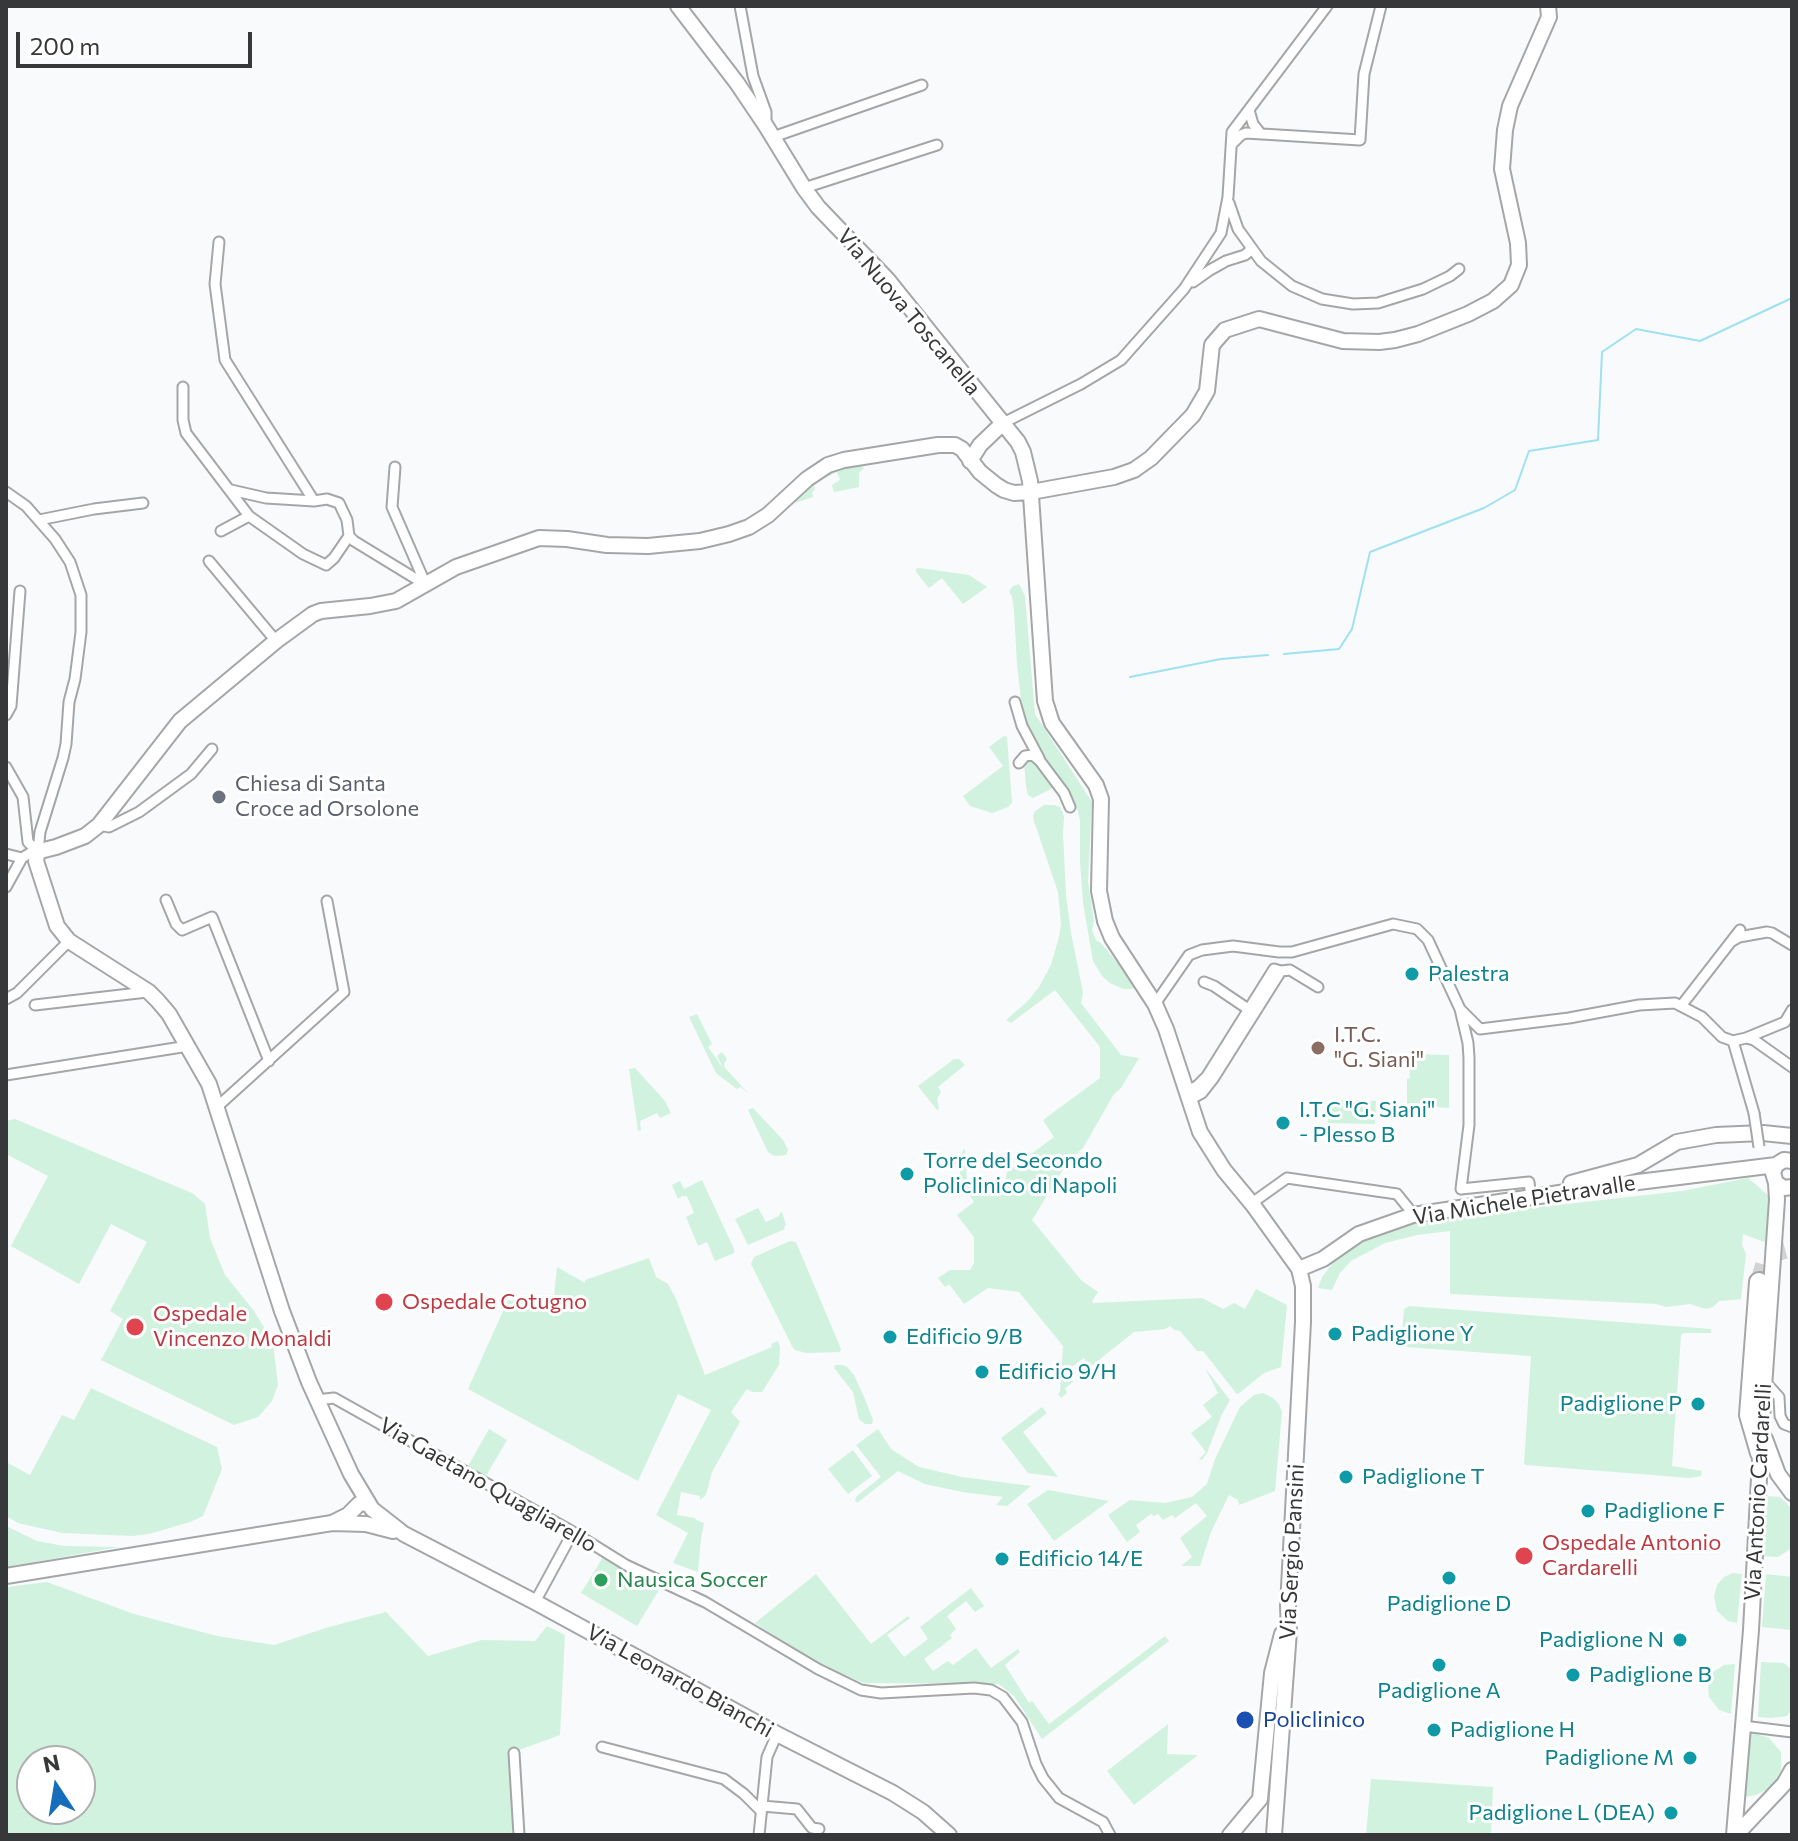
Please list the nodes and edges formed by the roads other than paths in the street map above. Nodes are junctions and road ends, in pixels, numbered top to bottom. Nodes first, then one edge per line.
1 (678, 6) edge
2 (740, 6) edge
3 (1327, 6) edge
4 (1381, 6) edge
5 (1548, 6) edge
6 (922, 85) dead end
7 (1249, 110) junction
8 (770, 132) junction
9 (1261, 134) junction
10 (1232, 144) junction
11 (937, 145) dead end
12 (804, 188) junction
13 (1228, 197) junction
14 (1238, 229) junction
15 (1221, 233) junction
16 (219, 242) dead end
17 (1252, 249) junction
18 (1236, 259) junction
19 (1206, 266) junction
20 (1269, 268) junction
21 (1459, 269) dead end
22 (183, 387) dead end
23 (1003, 423) junction
24 (966, 455) junction
25 (395, 467) dead end
26 (231, 490) junction
27 (6, 492) edge
28 (1031, 492) junction
29 (314, 501) junction
30 (143, 503) dead end
31 (249, 516) junction
32 (39, 520) junction
33 (221, 531) dead end
34 (349, 536) junction
35 (209, 561) dead end
36 (426, 585) junction
37 (20, 591) dead end
38 (276, 641) junction
39 (1015, 702) dead end
40 (6, 715) edge
41 (212, 749) dead end
42 (1040, 761) junction
43 (1019, 763) dead end
44 (6, 767) edge
45 (1070, 807) dead end
46 (99, 825) junction
47 (38, 852) junction
48 (6, 854) edge
49 (22, 858) junction
50 (6, 887) edge
51 (166, 900) dead end
52 (327, 901) dead end
53 (1740, 930) dead end
54 (69, 941) junction
55 (1732, 941) junction
56 (1792, 945) edge
57 (1281, 971) junction
58 (1204, 982) dead end
59 (1318, 987) dead end
60 (149, 992) junction
61 (6, 999) edge
62 (1155, 1004) junction
63 (35, 1005) dead end
64 (1681, 1006) junction
65 (1248, 1009) junction
66 (1460, 1009) junction
67 (1792, 1010) edge
68 (1746, 1038) junction
69 (1733, 1041) junction
70 (188, 1046) junction
71 (269, 1061) junction
72 (1792, 1067) edge
73 (6, 1075) edge
74 (1189, 1094) junction
75 (217, 1107) junction
76 (1792, 1136) edge
77 (1792, 1161) edge
78 (1768, 1165) junction
79 (1785, 1186) edge
80 (1553, 1195) junction
81 (1531, 1198) junction
82 (1252, 1204) junction
83 (1414, 1215) junction
84 (1299, 1269) junction
85 (1759, 1282) tunnel mouth
86 (309, 1382) junction
87 (1769, 1386) junction
88 (334, 1398) junction
89 (316, 1400) junction
90 (1792, 1427) edge
91 (1760, 1453) junction
92 (1792, 1493) edge
93 (363, 1513) junction
94 (573, 1532) junction
95 (6, 1576) edge
96 (535, 1602) junction
97 (1288, 1606) junction
98 (1743, 1726) junction
99 (1792, 1732) edge
100 (777, 1734) junction
101 (602, 1747) dead end
102 (514, 1753) dead end
103 (1792, 1770) edge
104 (1737, 1801) junction
105 (1762, 1808) junction
106 (762, 1809) junction
107 (819, 1829) dead end
108 (519, 1835) edge
109 (759, 1835) edge
110 (949, 1835) edge
111 (1110, 1835) edge
112 (1230, 1835) edge
113 (1274, 1835) edge
114 (1735, 1835) edge

1 - 8 main road, Via Nuova Toscanella
2 - 8 street
3 - 7 street
4 - 9 street
5 - 28 main road
6 - 8 street
7 - 9 street
7 - 10 street
8 - 12 main road, Via Nuova Toscanella
9 - 10 street
10 - 13 street
11 - 12 street
12 - 23 main road, Via Nuova Toscanella
13 - 14 street
13 - 15 street
14 - 15 street
14 - 17 street
15 - 19 street
16 - 29 street
17 - 18 street
17 - 20 street
18 - 19 street
18 - 20 street
19 - 23 street
20 - 21 street
22 - 26 street
23 - 24 main road
23 - 28 main road, Via Nuova Toscanella
24 - 28 main road
24 - 36 main road
25 - 36 street
26 - 29 street
26 - 31 street
27 - 32 street
28 - 62 main road, Via Nuova Toscanella
29 - 34 street
30 - 32 street
31 - 33 street
31 - 34 street
32 - 47 street
34 - 36 street
35 - 38 street
36 - 38 main road
37 - 40 street
38 - 46 main road
39 - 42 street
41 - 46 street
42 - 43 street
42 - 45 street
44 - 47 street
46 - 47 main road
47 - 49 street
47 - 54 main road
48 - 49 street
49 - 50 street
51 - 71 street
52 - 71 street
53 - 55 street
54 - 60 main road
54 - 61 street
55 - 56 street
55 - 64 street
57 - 59 street
57 - 65 street
57 - 74 street
58 - 65 street
60 - 63 street
60 - 70 main road
62 - 66 street
62 - 74 main road, Via Nuova Toscanella
64 - 66 street
64 - 69 street
65 - 74 street
66 - 81 street
67 - 68 street
68 - 69 street
68 - 72 street
69 - 78 street, bridge
70 - 73 street
70 - 75 main road
71 - 75 street
74 - 82 main road, Via Nuova Toscanella
75 - 86 main road
76 - 80 main road
77 - 78 main road, Via Michele Pietravalle
78 - 79 main road
78 - 80 main road, Via Michele Pietravalle
79 - 87 main road, Via Antonio Cardarelli
79 - 91 main road, Via Antonio Cardarelli
80 - 81 main road, Via Michele Pietravalle
81 - 83 main road, Via Michele Pietravalle
82 - 83 street
82 - 84 main road, Via Nuova Toscanella
83 - 84 main road, Via Michele Pietravalle
84 - 97 main road, Via Sergio Pansini
85 - 91 highway
86 - 88 street, Via Gaetano Quagliarello
86 - 89 main road
87 - 90 street
87 - 92 main road, Via Antonio Cardarelli
88 - 89 street
88 - 94 street, Via Gaetano Quagliarello
89 - 93 main road
91 - 98 main road, Via Antonio Cardarelli
93 - 95 main road, Via Leonardo Bianchi
93 - 96 main road, Via Leonardo Bianchi
94 - 96 street
94 - 111 street, Via Gaetano Quagliarello
96 - 100 main road, Via Leonardo Bianchi
97 - 112 main road
97 - 113 main road, Via Sergio Pansini
98 - 99 street
98 - 104 main road, Via Antonio Cardarelli
100 - 106 street
100 - 110 main road, Via Leonardo Bianchi
101 - 106 street
102 - 108 street
103 - 105 main road, Via Antonio Cardarelli
104 - 105 main road
104 - 114 main road, Via Antonio Cardarelli
105 - 114 main road, Via Antonio Cardarelli
106 - 107 street
106 - 109 street

